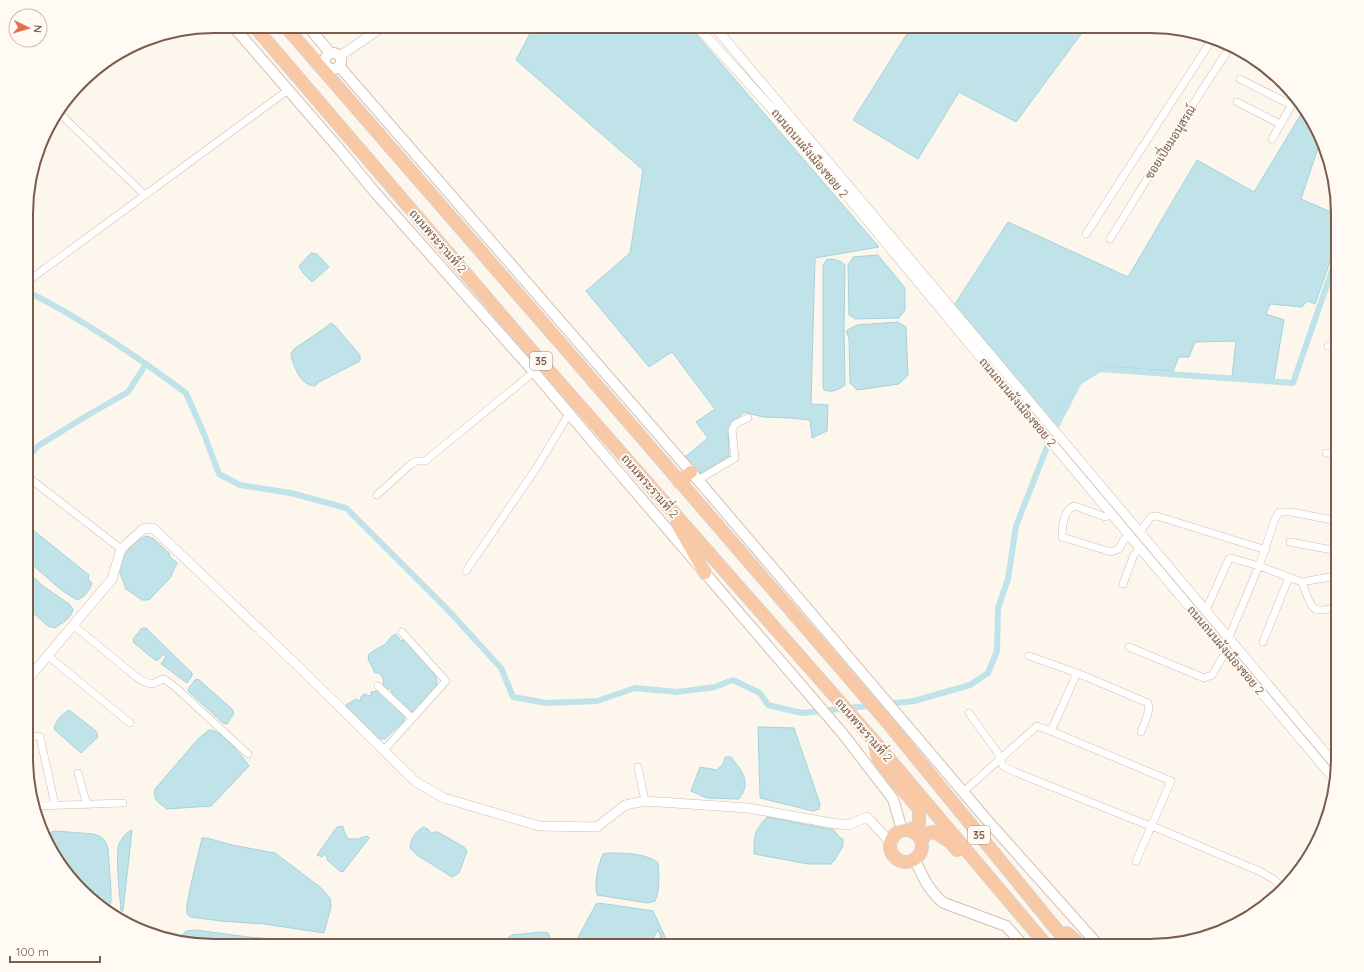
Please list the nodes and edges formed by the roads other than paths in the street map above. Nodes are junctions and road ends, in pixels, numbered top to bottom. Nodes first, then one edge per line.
1 (239, 33) edge
2 (260, 33) edge
3 (294, 33) edge
4 (313, 33) edge
5 (374, 33) edge
6 (704, 33) edge
7 (719, 33) edge
8 (1209, 44) edge
9 (1228, 51) edge
10 (332, 63) junction
11 (1240, 79) dead end
12 (288, 90) junction
13 (763, 91) junction
14 (1238, 102) dead end
15 (1293, 103) edge
16 (62, 116) edge
17 (1280, 124) junction
18 (1272, 139) dead end
19 (144, 195) junction
20 (1086, 234) dead end
21 (1110, 239) dead end
22 (33, 277) edge
23 (1328, 346) dead end
24 (1331, 346) edge
25 (534, 372) junction
26 (569, 414) junction
27 (748, 418) dead end
28 (1326, 453) dead end
29 (1331, 454) edge
30 (694, 476) junction
31 (33, 481) edge
32 (679, 482) junction
33 (377, 495) dead end
34 (660, 498) junction
35 (1112, 513) junction
36 (1331, 521) edge
37 (1140, 532) junction
38 (1129, 534) junction
39 (1290, 542) dead end
40 (1141, 548) junction
41 (121, 549) junction
42 (1266, 550) junction
43 (1331, 550) edge
44 (1259, 566) junction
45 (466, 571) dead end
46 (705, 573) junction
47 (1289, 577) junction
48 (1331, 577) edge
49 (1302, 582) junction
50 (1123, 584) dead end
51 (1331, 608) edge
52 (1206, 610) junction
53 (73, 625) junction
54 (402, 632) dead end
55 (1229, 638) junction
56 (1263, 642) dead end
57 (1129, 647) dead end
58 (1229, 653) junction
59 (47, 656) junction
60 (1029, 656) dead end
61 (33, 673) edge
62 (1077, 673) junction
63 (378, 686) dead end
64 (969, 714) dead end
65 (412, 718) junction
66 (130, 723) dead end
67 (1051, 731) junction
68 (1141, 732) dead end
69 (33, 736) edge
70 (874, 742) junction
71 (384, 750) junction
72 (248, 754) dead end
73 (1000, 759) junction
74 (1331, 760) edge
75 (638, 767) dead end
76 (78, 772) dead end
77 (1330, 774) edge
78 (963, 792) junction
79 (645, 801) junction
80 (123, 803) dead end
81 (55, 805) junction
82 (87, 805) junction
83 (39, 806) edge
84 (1152, 826) junction
85 (905, 830) junction
86 (921, 840) junction
87 (890, 842) junction
88 (915, 860) junction
89 (1136, 861) dead end
90 (1279, 885) edge
91 (1010, 902) junction
92 (1038, 907) junction
93 (1018, 939) edge
94 (1042, 939) edge
95 (1064, 939) edge
96 (1073, 939) edge
97 (1093, 939) edge

1 - 12 main road, ถนนพระรามที่ 2 / 35
2 - 34 highway, ถนนพระรามที่ 2 / 35
3 - 10 highway, ถนนพระรามที่ 2 / 35
4 - 10 main road, ถนนพระรามที่ 2 / 35
5 - 10 street
6 - 13 street, ถนนถนนผังเมืองซอย 2
7 - 13 street, ถนนถนนผังเมืองซอย 2
8 - 20 street
9 - 21 street, ซอยเปี่ยมอนุสรณ์
10 - 30 main road, ถนนพระรามที่ 2 / 35
10 - 32 highway, ถนนพระรามที่ 2 / 35
11 - 15 street
12 - 19 street
12 - 25 main road, ถนนพระรามที่ 2 / 35
13 - 35 street, ถนนถนนผังเมืองซอย 2
13 - 37 street, ถนนถนนผังเมืองซอย 2
14 - 17 street
15 - 17 street
16 - 19 street
17 - 18 street
19 - 22 street
23 - 24 street
25 - 26 main road, ถนนพระรามที่ 2 / 35
25 - 33 street
26 - 45 street
26 - 46 main road, ถนนพระรามที่ 2 / 35
27 - 30 street
28 - 29 street
30 - 32 highway
30 - 78 main road, ถนนพระรามที่ 2 / 35
31 - 41 street
32 - 92 highway, ถนนพระรามที่ 2 / 35
34 - 46 highway
34 - 70 highway, ถนนพระรามที่ 2 / 35
35 - 38 street, ถนนถนนผังเมืองซอย 2
35 - 38 street
36 - 42 street
37 - 42 street
37 - 52 street, ถนนถนนผังเมืองซอย 2
38 - 40 street, ถนนถนนผังเมืองซอย 2
39 - 43 street
40 - 50 street
40 - 58 street, ถนนถนนผังเมืองซอย 2
41 - 53 street
41 - 71 street
42 - 44 street
44 - 47 street
44 - 52 street
44 - 55 street
46 - 85 main road, ถนนพระรามที่ 2 / 35
47 - 49 street
47 - 56 street
48 - 49 street
49 - 51 street
52 - 55 street, ถนนถนนผังเมืองซอย 2
53 - 59 street
53 - 72 street
54 - 65 street
55 - 74 street, ถนนถนนผังเมืองซอย 2
57 - 58 street
58 - 77 street, ถนนถนนผังเมืองซอย 2
59 - 61 street
59 - 66 street
60 - 62 street
62 - 67 street
62 - 68 street
63 - 65 street
64 - 73 street
65 - 71 street
67 - 73 street
67 - 84 street
69 - 81 street
70 - 85 highway
70 - 91 highway, ถนนพระรามที่ 2 / 35
71 - 79 street
73 - 78 street
73 - 84 street
75 - 79 street
76 - 82 street
78 - 97 main road, ถนนพระรามที่ 2 / 35
79 - 87 street
80 - 82 street
81 - 82 street
81 - 83 street
84 - 89 street
84 - 90 street
85 - 86 highway
85 - 87 highway
86 - 88 highway
86 - 91 highway
87 - 88 highway
88 - 93 main road
91 - 94 highway, ถนนพระรามที่ 2 / 35
92 - 95 highway, ถนนพระรามที่ 2 / 35
92 - 96 highway

